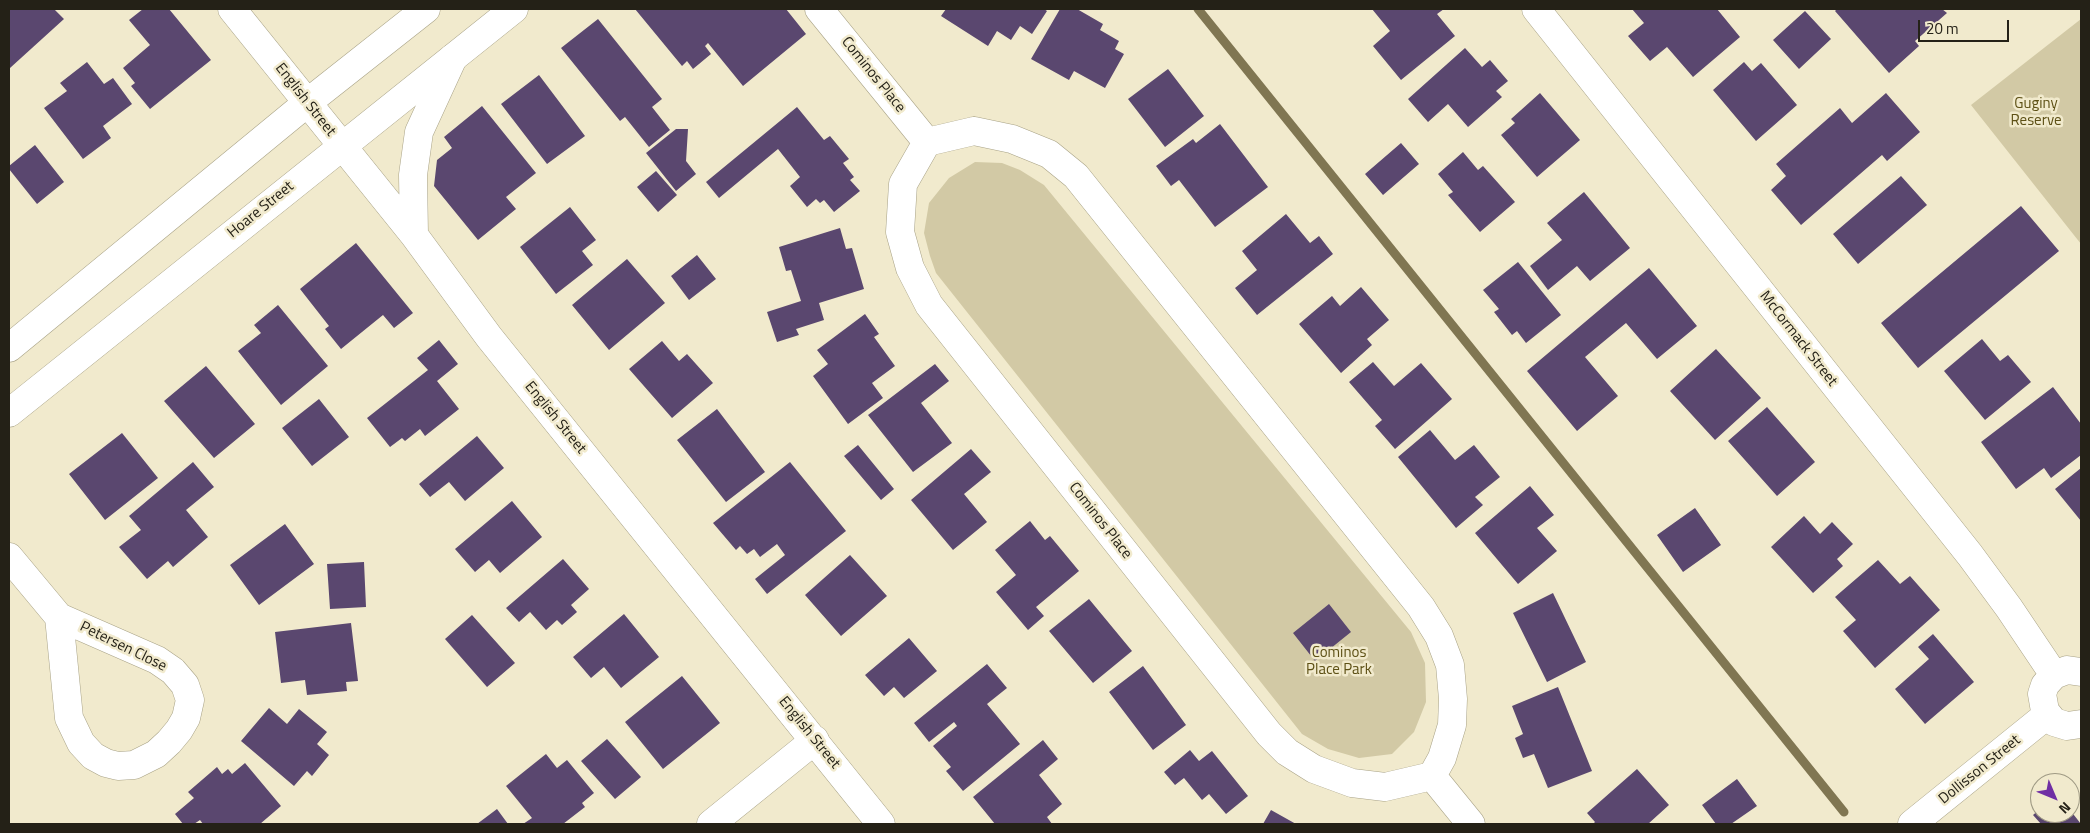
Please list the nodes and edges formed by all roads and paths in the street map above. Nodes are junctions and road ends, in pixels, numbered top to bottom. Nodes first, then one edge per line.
1 (232, 9) edge
2 (426, 9) edge
3 (514, 9) edge
4 (819, 9) edge
5 (1536, 9) edge
6 (453, 58) junction
7 (307, 103) junction
8 (927, 142) junction
9 (341, 146) junction
10 (414, 234) junction
11 (9, 348) edge
12 (9, 412) edge
13 (9, 556) edge
14 (59, 616) junction
15 (2081, 672) edge
16 (2054, 675) junction
17 (2047, 715) junction
18 (2081, 724) edge
19 (815, 740) junction
20 (1432, 776) junction
21 (711, 824) edge
22 (881, 824) edge
23 (1470, 824) edge
24 (1912, 824) edge

1 - 7 street, English Street
2 - 7 street
3 - 6 street, Hoare Street
4 - 8 street, Cominos Place
5 - 16 street, McCormack Street
6 - 9 street, Hoare Street
6 - 10 street
7 - 9 street, English Street
7 - 11 street
8 - 20 street
8 - 20 street, Cominos Place
9 - 10 street, English Street
9 - 12 street, Hoare Street
10 - 19 street, English Street
13 - 14 street, Petersen Close
14 - 14 street, Petersen Close
15 - 16 street
16 - 17 street
17 - 18 street
17 - 24 street, Dollisson Street
19 - 21 street
19 - 22 street, English Street
20 - 23 street

